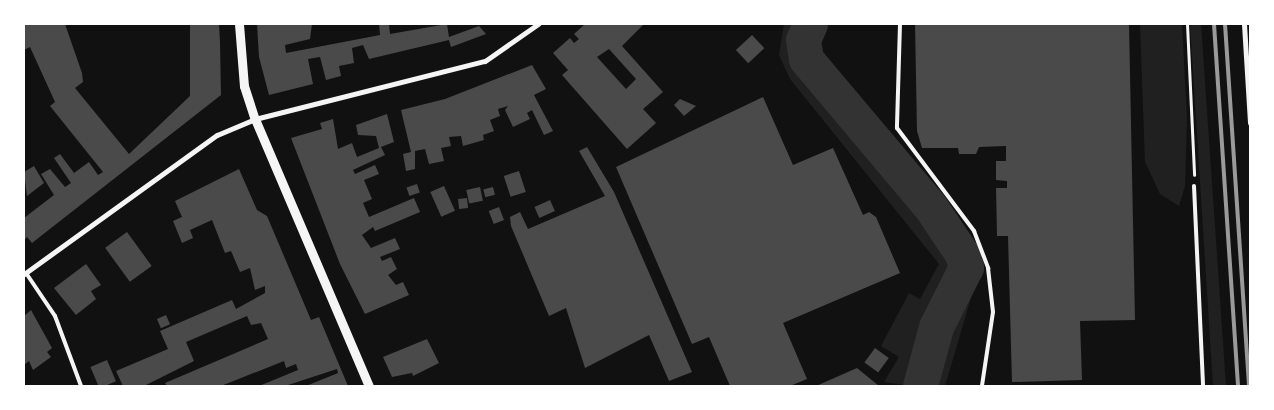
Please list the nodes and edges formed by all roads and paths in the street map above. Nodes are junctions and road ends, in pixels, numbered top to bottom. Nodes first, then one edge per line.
1 (239, 24) edge
2 (538, 24) edge
3 (900, 24) edge
4 (1187, 24) edge
5 (1244, 24) edge
6 (255, 119) junction
7 (1250, 123) edge
8 (1194, 186) joint
9 (25, 274) edge
10 (81, 386) edge
11 (369, 386) edge
12 (982, 386) edge
13 (1203, 386) edge

1 - 6 street
2 - 6 street
3 - 12 lane
4 - 8 path
5 - 7 street
6 - 9 street
6 - 11 street
8 - 13 lane
9 - 10 lane

